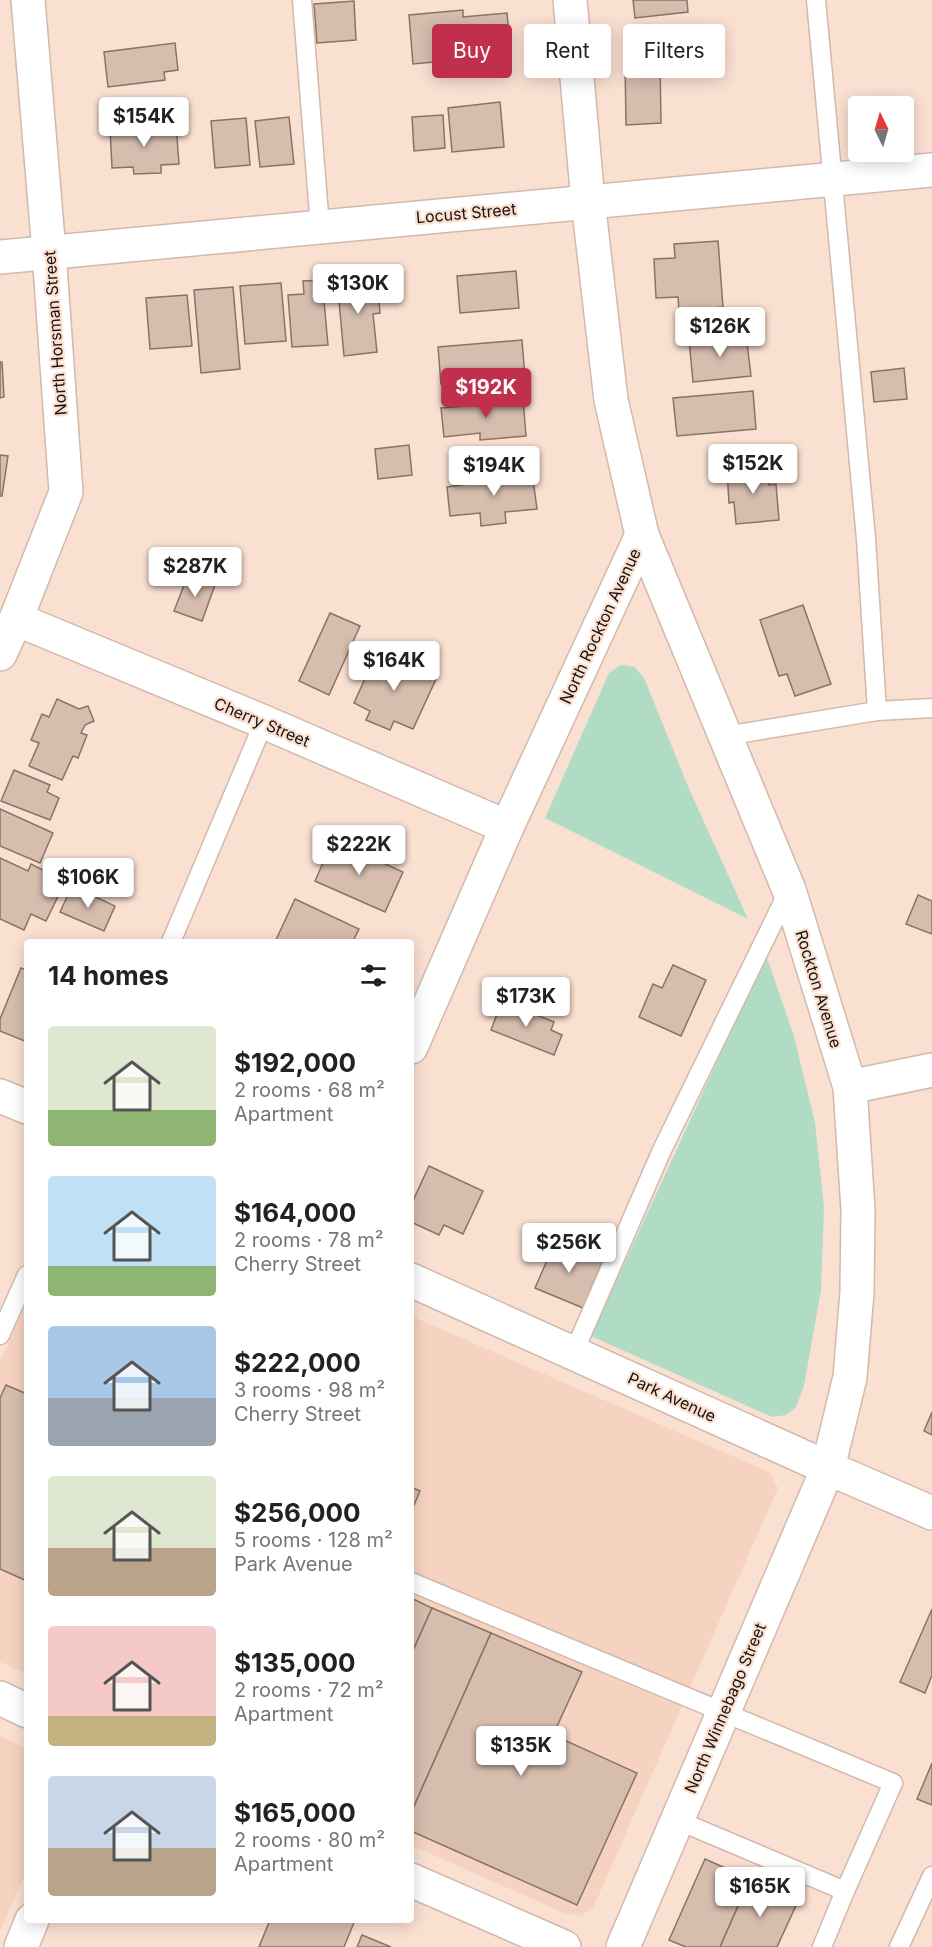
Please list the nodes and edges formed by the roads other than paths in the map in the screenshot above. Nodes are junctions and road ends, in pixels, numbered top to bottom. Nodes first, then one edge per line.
1 (28, 0) edge
2 (302, 0) edge
3 (570, 0) edge
4 (816, 0) edge
5 (932, 170) edge
6 (832, 178) junction
7 (588, 201) junction
8 (320, 226) junction
9 (49, 252) junction
10 (0, 257) edge
11 (642, 535) junction
12 (16, 618) junction
13 (0, 654) edge
14 (932, 708) edge
15 (877, 711) junction
16 (264, 722) junction
17 (726, 736) junction
18 (507, 827) junction
19 (789, 890) junction
20 (172, 939) edge
21 (414, 1040) edge
22 (932, 1070) edge
23 (850, 1087) junction
24 (0, 1096) edge
25 (24, 1106) edge
26 (414, 1281) edge
27 (24, 1289) edge
28 (19, 1312) edge
29 (0, 1335) edge
30 (574, 1352) junction
31 (828, 1468) junction
32 (932, 1513) edge
33 (414, 1583) edge
34 (0, 1698) edge
35 (24, 1710) edge
36 (724, 1712) junction
37 (677, 1820) junction
38 (932, 1875) edge
39 (414, 1881) edge
40 (845, 1892) junction
41 (31, 1923) edge
42 (21, 1947) edge
43 (564, 1947) edge
44 (623, 1947) edge
45 (822, 1947) edge
46 (899, 1947) edge

1 - 9 street, North Horsman Street
2 - 8 lane
3 - 7 street, North Rockton Avenue
4 - 6 lane
5 - 6 street, Locust Street
6 - 7 street, Locust Street
6 - 15 lane
7 - 8 street, Locust Street
7 - 11 street, North Rockton Avenue
8 - 9 street, Locust Street
9 - 10 street, Locust Street
9 - 12 street, North Horsman Street
11 - 17 street, Rockton Avenue
11 - 18 street, North Rockton Avenue
12 - 13 street, North Horsman Street
12 - 16 street, Cherry Street
14 - 15 lane
15 - 17 lane
16 - 18 street, Cherry Street
16 - 20 lane
17 - 19 street, Rockton Avenue
18 - 21 street, North Rockton Avenue
19 - 23 street, Rockton Avenue
19 - 30 lane
22 - 23 street
23 - 31 street, Rockton Avenue
24 - 25 street
26 - 30 street, Park Avenue
27 - 28 lane
28 - 29 lane
30 - 31 street, Park Avenue
31 - 32 street, Park Avenue
31 - 36 street, North Winnebago Street
33 - 36 lane
34 - 35 street
36 - 37 street, North Winnebago Street
36 - 40 lane
37 - 40 lane
37 - 44 street, North Winnebago Street
38 - 46 lane
39 - 43 street
40 - 45 lane
41 - 42 street

